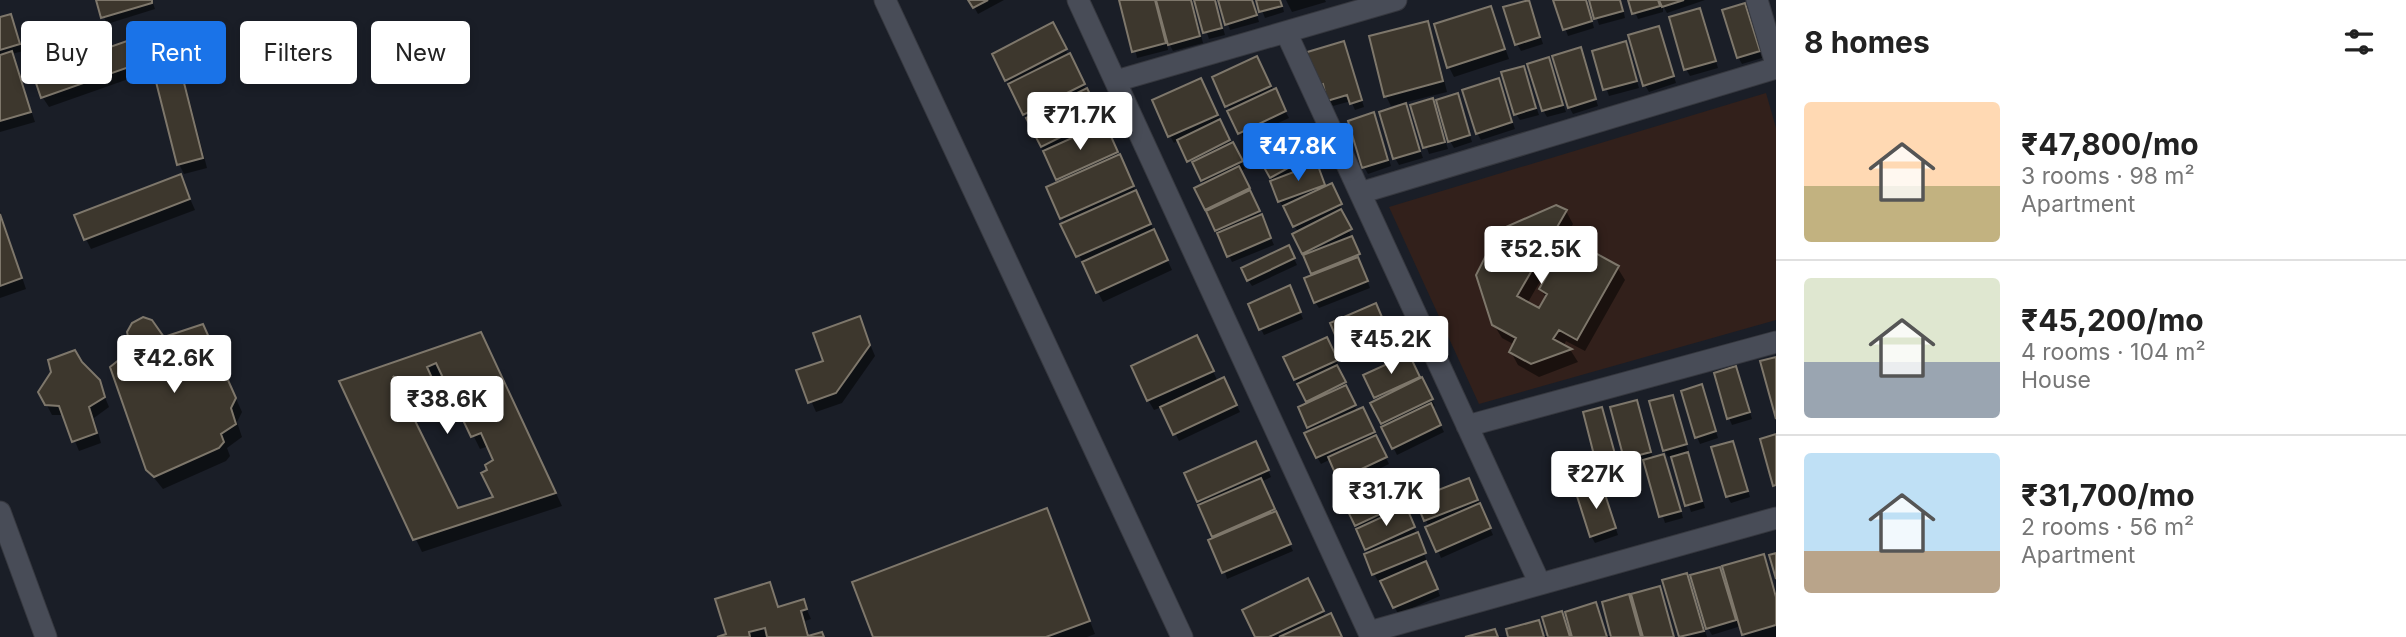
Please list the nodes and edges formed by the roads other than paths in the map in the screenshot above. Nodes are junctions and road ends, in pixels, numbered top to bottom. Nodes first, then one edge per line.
1 (886, 0) edge
2 (1078, 0) edge
3 (1396, 0) edge
4 (1757, 0) edge
5 (1286, 32) junction
6 (1776, 66) edge
7 (1115, 81) junction
8 (1360, 193) junction
9 (1776, 342) edge
10 (1467, 426) junction
11 (0, 512) edge
12 (1776, 517) edge
13 (1540, 584) junction
14 (1370, 635) edge
15 (46, 637) edge
16 (1182, 637) edge

1 - 16 street
2 - 7 street
3 - 5 street
4 - 6 street
5 - 7 street
5 - 8 street
6 - 8 street
7 - 14 street
8 - 10 street
9 - 10 street
10 - 13 street
11 - 15 street
12 - 13 street
13 - 14 street

